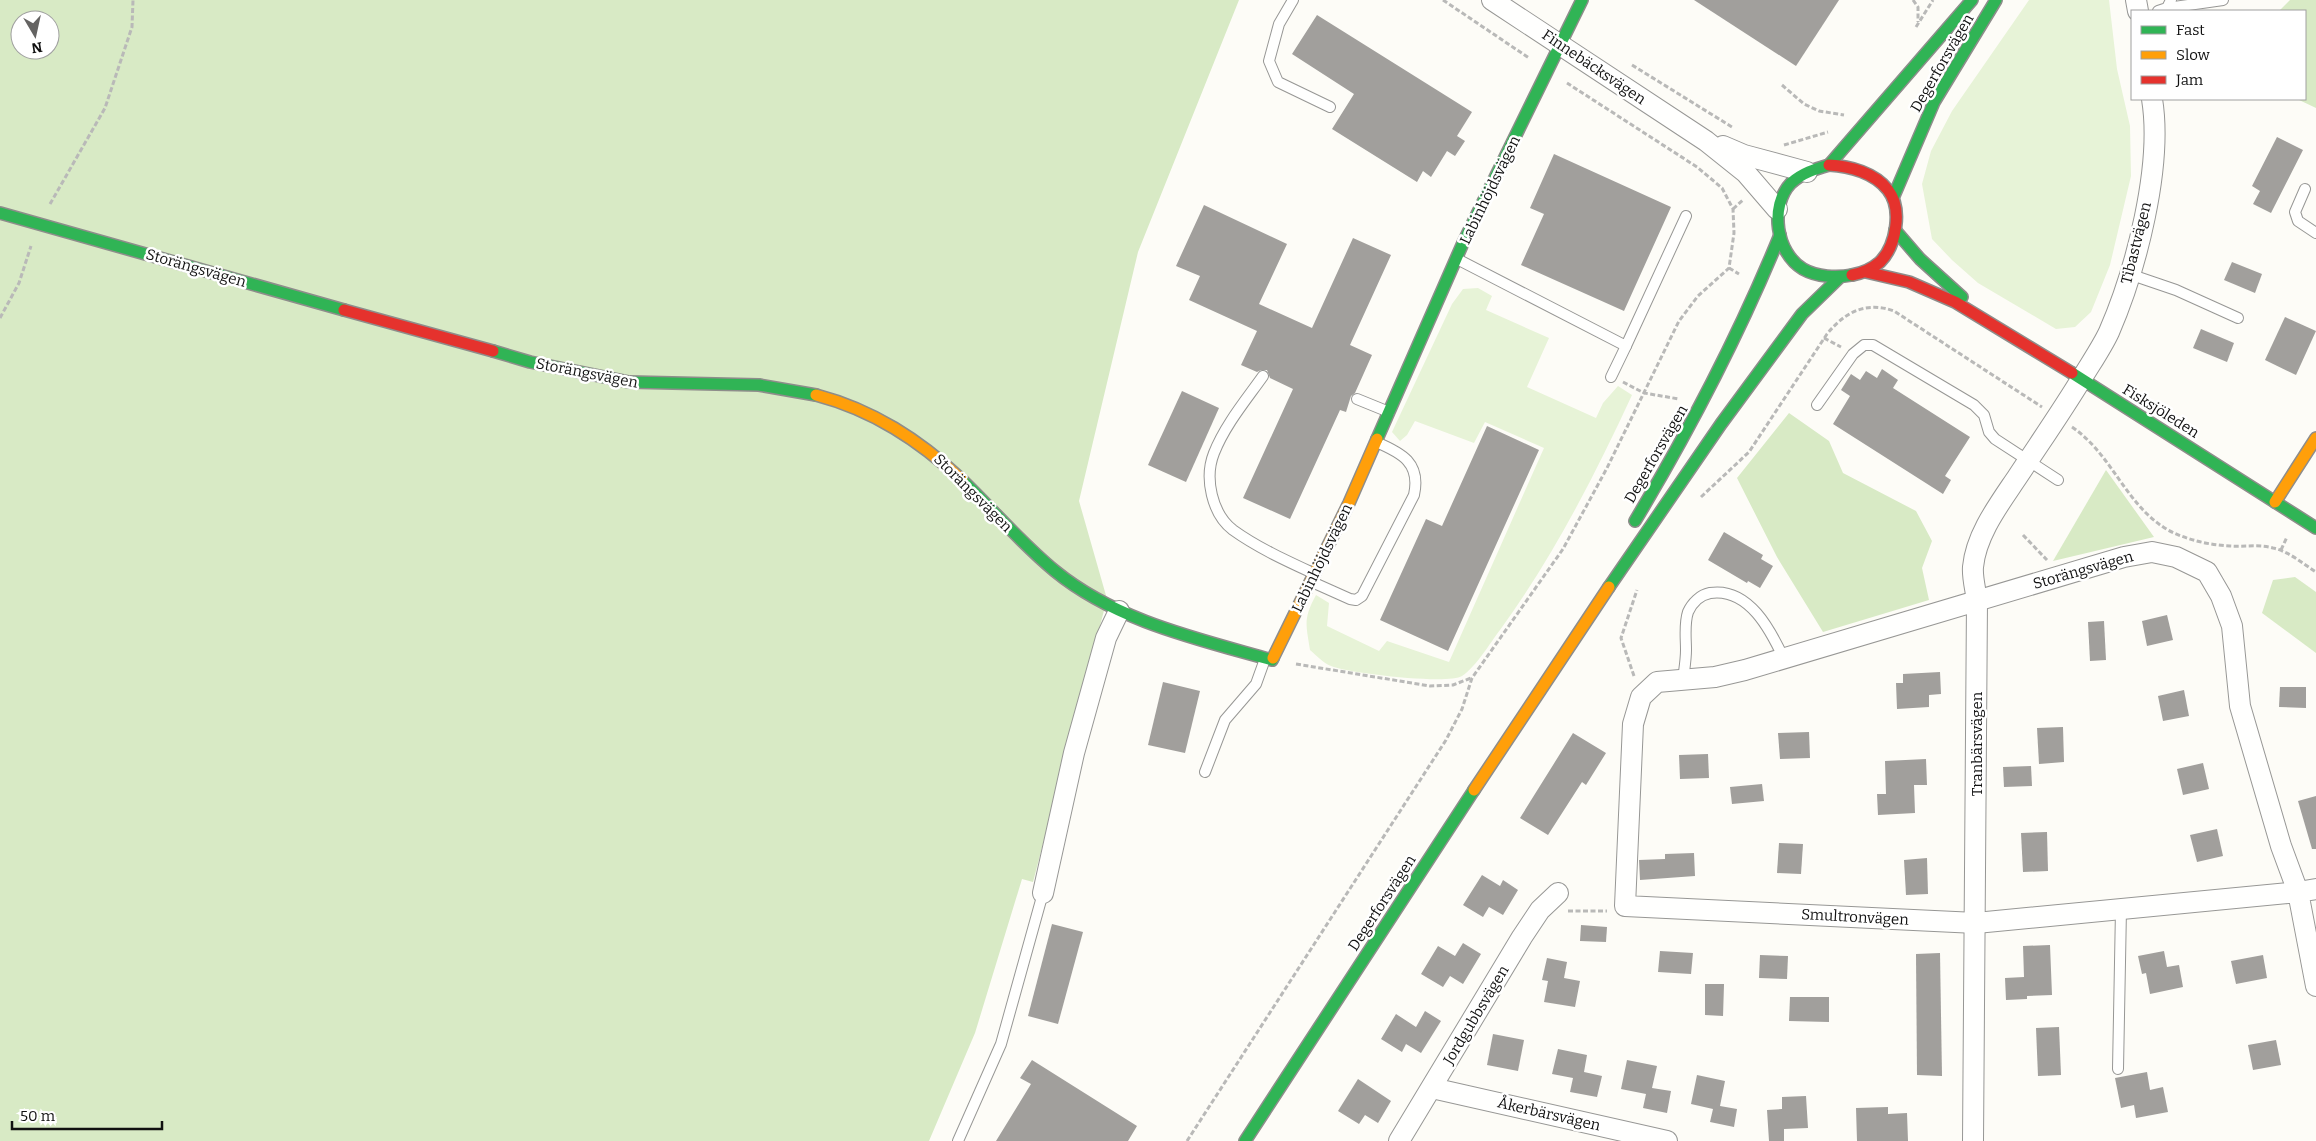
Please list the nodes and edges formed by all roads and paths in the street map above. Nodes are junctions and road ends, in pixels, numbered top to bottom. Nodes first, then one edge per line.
1 (133, 0) edge
2 (1293, 0) edge
3 (1443, 0) edge
4 (1492, 0) edge
5 (1582, 0) edge
6 (1913, 0) edge
7 (1972, 0) edge
8 (1996, 0) edge
9 (2223, 0) edge
10 (2207, 1) edge
11 (2166, 6) edge
12 (1918, 23) dead end
13 (1561, 45) junction
14 (1632, 65) dead end
15 (1548, 71) junction
16 (1782, 85) dead end
17 (2152, 100) edge
18 (1330, 107) dead end
19 (1849, 116) dead end
20 (1740, 132) dead end
21 (1696, 134) junction
22 (1775, 144) dead end
23 (1784, 145) dead end
24 (1829, 165) junction
25 (1806, 172) junction
26 (2305, 189) dead end
27 (1748, 196) dead end
28 (1893, 198) junction
29 (1733, 209) junction
30 (1777, 209) junction
31 (0, 213) edge
32 (1686, 216) dead end
33 (38, 224) junction
34 (1895, 230) junction
35 (2316, 233) edge
36 (1780, 235) junction
37 (1456, 258) junction
38 (1866, 272) junction
39 (2129, 274) junction
40 (1840, 277) junction
41 (0, 318) edge
42 (2238, 318) dead end
43 (1989, 321) junction
44 (1626, 346) junction
45 (1263, 376) dead end
46 (1611, 376) joint
47 (2082, 378) junction
48 (1644, 393) junction
49 (1687, 394) dead end
50 (1357, 399) dead end
51 (1817, 405) dead end
52 (1389, 412) junction
53 (2057, 417) junction
54 (2316, 438) edge
55 (1376, 442) junction
56 (2028, 461) junction
57 (2058, 480) dead end
58 (2275, 502) junction
59 (1695, 503) dead end
60 (2316, 528) edge
61 (1630, 530) dead end
62 (2023, 535) dead end
63 (1606, 570) dead end
64 (2316, 572) edge
65 (2060, 576) junction
66 (1314, 578) junction
67 (1638, 587) dead end
68 (1977, 601) junction
69 (1119, 611) junction
70 (1269, 659) junction
71 (1784, 659) junction
72 (1472, 678) junction
73 (1683, 680) junction
74 (1544, 681) junction
75 (1641, 697) junction
76 (1205, 772) dead end
77 (2307, 891) edge
78 (1043, 892) joint
79 (1558, 893) dead end
80 (1625, 906) junction
81 (2121, 909) junction
82 (1540, 910) junction
83 (1976, 923) junction
84 (2316, 986) edge
85 (2118, 1069) dead end
86 (1432, 1088) junction
87 (958, 1141) edge
88 (1187, 1141) edge
89 (1246, 1141) edge
90 (1398, 1141) edge
91 (1667, 1141) edge
92 (1973, 1141) edge

1 - 33 path
2 - 18 lane
3 - 15 path
4 - 13 street, Finnebäcksvägen
5 - 13 street, Labinhöjdsvägen
6 - 12 path
7 - 24 street, Degerforsvägen
8 - 28 street, Degerforsvägen
9 - 10 lane
10 - 11 lane
13 - 15 street, Labinhöjdsvägen
13 - 21 street, Finnebäcksvägen
14 - 20 path
15 - 29 path
15 - 37 street, Labinhöjdsvägen
16 - 19 path
17 - 39 street, Tibastvägen
21 - 25 street, Finnebäcksvägen
21 - 30 street, Finnebäcksvägen
22 - 23 path
24 - 25 street
24 - 28 street
25 - 30 street
26 - 35 lane
27 - 29 path
28 - 34 street
29 - 48 path
30 - 36 street
31 - 33 street, Storängsvägen
32 - 44 lane
33 - 41 path
33 - 69 street, Storängsvägen
34 - 38 street
34 - 43 street, Fisksjöleden
36 - 40 street
36 - 61 street, Degerforsvägen
37 - 44 lane
37 - 52 street, Labinhöjdsvägen
38 - 40 street
38 - 43 street, Fisksjöleden
39 - 42 lane
39 - 47 street, Tibastvägen
40 - 74 street, Degerforsvägen
43 - 47 street, Fisksjöleden
44 - 46 lane
45 - 66 lane
46 - 48 path
47 - 53 street, Tranbärsvägen
47 - 58 street, Fisksjöleden
48 - 49 path
48 - 72 path
50 - 52 lane
51 - 56 lane
52 - 55 street, Labinhöjdsvägen
53 - 56 street, Tranbärsvägen
53 - 59 path
53 - 64 path
54 - 58 street
55 - 66 street, Labinhöjdsvägen
55 - 66 lane
56 - 57 lane
56 - 68 street, Tranbärsvägen
58 - 60 street, Fisksjöleden
62 - 65 path
63 - 74 street, Degerforsvägen
65 - 68 street, Storängsvägen
65 - 77 street, Storängsvägen
66 - 70 street, Labinhöjdsvägen
67 - 75 path
68 - 71 street, Storängsvägen
68 - 83 street, Tranbärsvägen
69 - 70 street
69 - 78 street
70 - 72 path
70 - 76 lane
71 - 73 street, Storängsvägen
71 - 73 lane
72 - 88 path
73 - 75 street, Storängsvägen
74 - 89 street, Degerforsvägen
75 - 80 street
77 - 81 street, Smultronvägen
77 - 84 street, Storängsvägen
78 - 87 lane
79 - 82 street, Jordgubbsvägen
80 - 82 path
80 - 83 street, Smultronvägen
81 - 83 street, Smultronvägen
81 - 85 lane
82 - 86 street, Jordgubbsvägen
83 - 92 street, Tranbärsvägen
86 - 90 street, Jordgubbsvägen
86 - 91 street, Åkerbärsvägen

